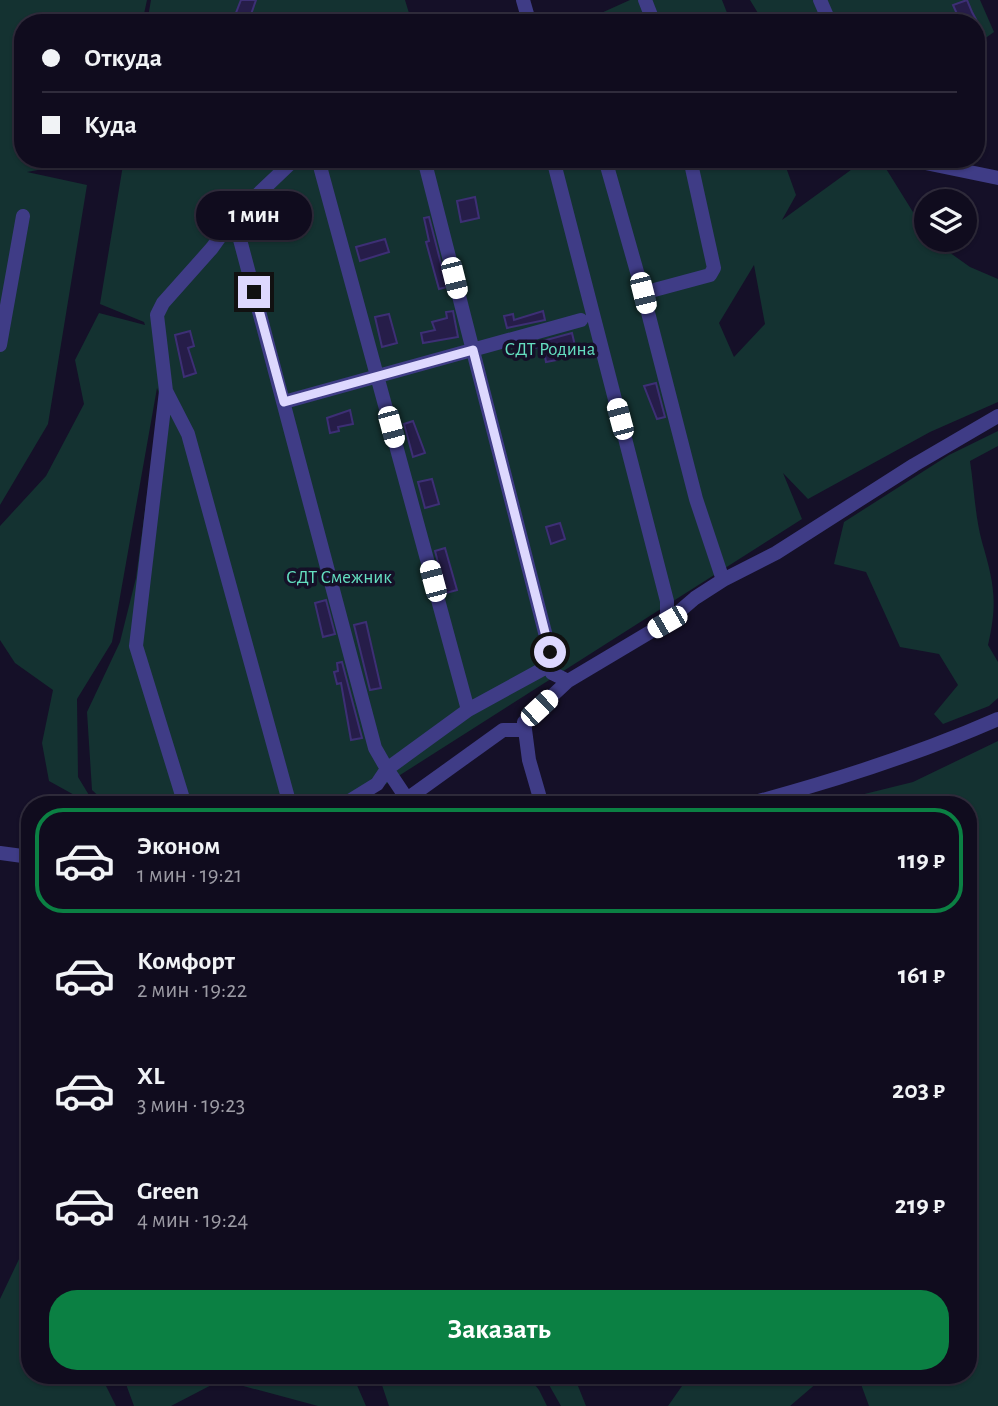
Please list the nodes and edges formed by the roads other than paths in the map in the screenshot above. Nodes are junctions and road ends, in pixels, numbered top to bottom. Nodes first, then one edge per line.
1 (286, 168) edge
2 (320, 168) edge
3 (426, 168) edge
4 (555, 168) edge
5 (608, 168) edge
6 (692, 168) edge
7 (950, 168) edge
8 (998, 178) edge
9 (23, 216) dead end
10 (234, 217) junction
11 (643, 293) junction
12 (581, 320) dead end
13 (0, 345) edge
14 (473, 350) junction
15 (377, 376) junction
16 (166, 391) junction
17 (284, 402) junction
18 (998, 416) edge
19 (723, 580) junction
20 (667, 622) junction
21 (552, 664) junction
22 (568, 681) junction
23 (468, 710) junction
24 (998, 719) edge
25 (525, 730) junction
26 (387, 769) junction
27 (182, 796) edge
28 (288, 796) edge
29 (358, 796) edge
30 (405, 796) edge
31 (411, 796) edge
32 (539, 796) edge
33 (778, 796) edge
34 (0, 853) edge
35 (21, 856) edge

1 - 10 street
2 - 15 street
3 - 14 street
4 - 20 street
5 - 11 street
6 - 11 street
7 - 8 street
9 - 13 street
10 - 16 street
10 - 17 street
11 - 19 street
12 - 14 street
14 - 15 street
14 - 21 street
15 - 17 street
15 - 23 street
16 - 27 street
16 - 28 street
17 - 26 street
18 - 19 street
19 - 20 street
20 - 22 street
21 - 22 street
21 - 23 street
22 - 25 street
23 - 26 street
24 - 33 street
25 - 31 street
25 - 32 street
26 - 29 street
26 - 30 street
34 - 35 street

